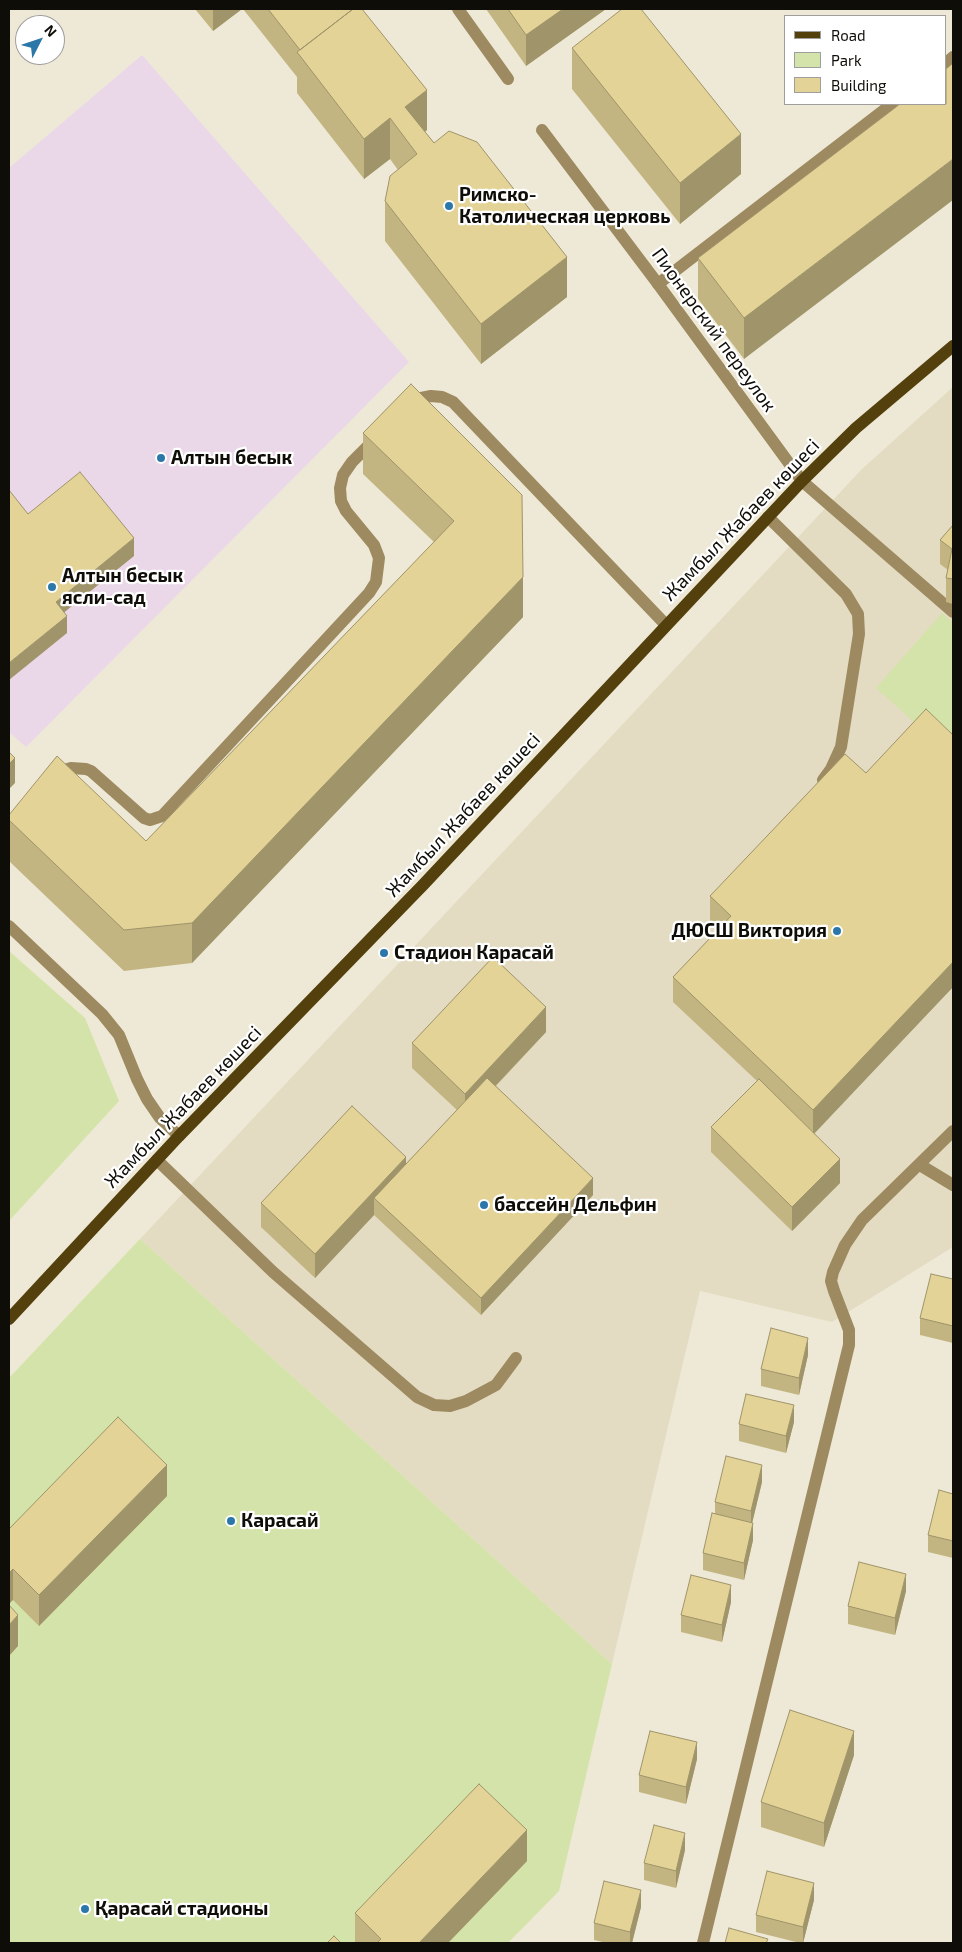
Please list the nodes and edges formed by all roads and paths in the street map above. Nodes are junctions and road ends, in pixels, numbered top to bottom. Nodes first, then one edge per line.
1 (458, 9) edge
2 (508, 78) dead end
3 (891, 105) edge
4 (542, 130) dead end
5 (658, 284) junction
6 (953, 346) edge
7 (398, 416) edge
8 (385, 429) edge
9 (802, 481) junction
10 (768, 517) junction
11 (953, 612) edge
12 (666, 625) junction
13 (48, 784) edge
14 (818, 787) edge
15 (9, 926) edge
16 (953, 1131) edge
17 (179, 1136) junction
18 (157, 1160) junction
19 (920, 1165) junction
20 (953, 1185) edge
21 (9, 1319) edge
22 (516, 1358) dead end
23 (703, 1943) edge

1 - 2 street
3 - 5 street
4 - 5 street, Пионерский переулок
5 - 9 street, Пионерский переулок
6 - 9 main road, Жамбыл Жабаев көшесі
7 - 12 street
8 - 13 street
9 - 10 main road, Жамбыл Жабаев көшесі
9 - 11 street, Пионерский переулок
10 - 12 main road, Жамбыл Жабаев көшесі
10 - 14 street
12 - 17 main road, Жамбыл Жабаев көшесі
15 - 17 street
16 - 19 street
17 - 18 main road, Жамбыл Жабаев көшесі
18 - 21 main road, Жамбыл Жабаев көшесі
18 - 22 street
19 - 20 street
19 - 23 street

